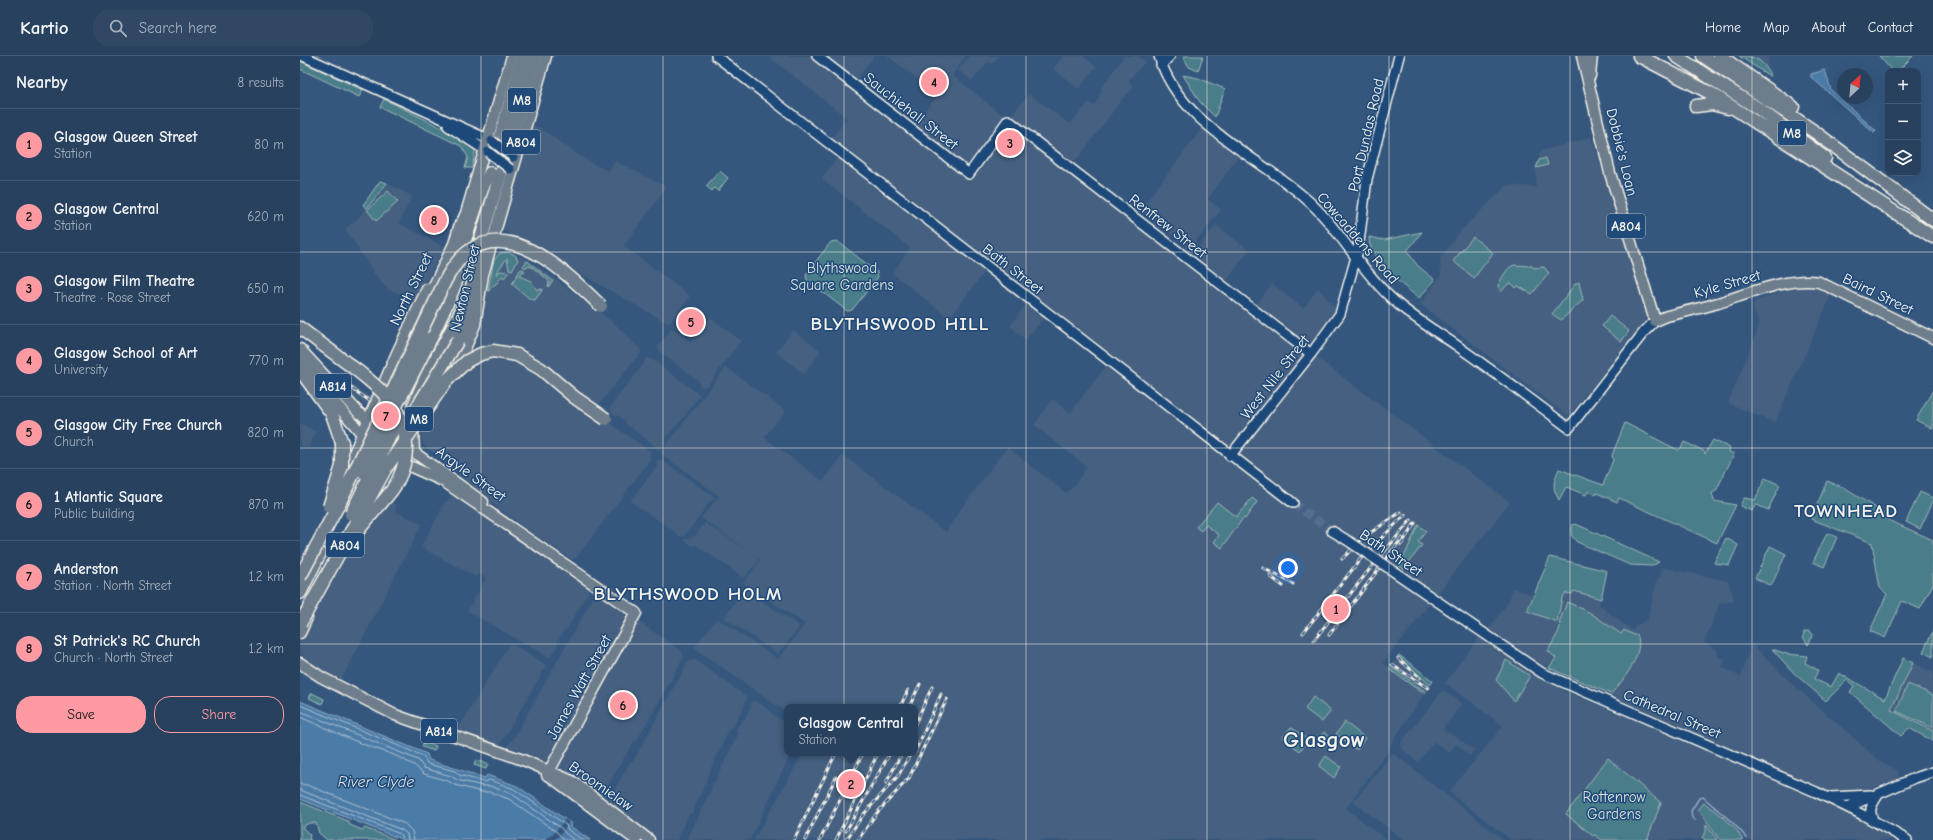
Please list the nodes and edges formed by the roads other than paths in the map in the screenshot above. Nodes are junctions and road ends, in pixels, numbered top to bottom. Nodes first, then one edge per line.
1 (304, 56) edge
2 (512, 56) edge
3 (523, 56) edge
4 (535, 56) edge
5 (546, 56) edge
6 (716, 56) edge
7 (817, 56) edge
8 (1159, 56) edge
9 (1170, 56) edge
10 (1400, 56) edge
11 (1582, 56) edge
12 (1592, 56) edge
13 (1639, 56) edge
14 (1676, 56) edge
15 (1703, 56) edge
16 (1720, 56) edge
17 (1162, 65) junction
18 (1589, 82) junction
19 (1696, 106) dead end
20 (1737, 110) junction
21 (425, 111) junction
22 (1008, 120) joint
23 (497, 141) junction
24 (487, 152) junction
25 (515, 158) junction
26 (501, 170) junction
27 (1900, 195) junction
28 (1903, 216) junction
29 (1933, 221) edge
30 (461, 224) junction
31 (483, 234) junction
32 (1933, 237) edge
33 (1933, 240) edge
34 (1356, 259) junction
35 (483, 275) junction
36 (445, 281) junction
37 (1808, 281) joint
38 (601, 306) dead end
39 (1340, 314) joint
40 (1655, 321) junction
41 (300, 328) edge
42 (1933, 338) edge
43 (433, 342) junction
44 (300, 349) edge
45 (1312, 354) junction
46 (300, 362) edge
47 (300, 370) edge
48 (391, 371) junction
49 (347, 402) junction
50 (381, 404) junction
51 (606, 419) dead end
52 (413, 427) junction
53 (366, 428) junction
54 (394, 449) junction
55 (414, 452) junction
56 (1230, 456) junction
57 (1293, 503) tunnel mouth
58 (1333, 532) tunnel mouth
59 (533, 541) junction
60 (325, 557) junction
61 (300, 577) edge
62 (300, 593) edge
63 (1434, 599) joint
64 (636, 613) joint
65 (300, 624) edge
66 (300, 629) edge
67 (300, 633) edge
68 (300, 663) edge
69 (300, 670) edge
70 (321, 677) junction
71 (548, 772) junction
72 (1933, 772) edge
73 (1879, 793) junction
74 (1827, 797) junction
75 (1848, 807) junction
76 (1873, 820) junction
77 (636, 840) edge
78 (649, 840) edge
79 (1907, 840) edge

1 - 21 street
2 - 23 main road, North Street / A804
3 - 23 highway, M8
4 - 23 highway, M8
5 - 25 main road, Newton Street / A804
6 - 56 street, Bath Street
7 - 22 street, Sauchiehall Street
8 - 17 street, Cowcaddens Road
9 - 17 street
10 - 34 street, Port Dundas Road
11 - 18 main road, Dobbie's Loan / A804
12 - 18 main road, Dobbie's Loan / A804
13 - 20 highway
14 - 28 highway, M8
15 - 27 highway, M8
16 - 27 highway, M8
17 - 34 street, Cowcaddens Road
18 - 40 main road, Dobbie's Loan / A804
19 - 20 highway
20 - 28 highway
21 - 23 street
21 - 24 street
22 - 45 street, Renfrew Street
23 - 24 main road, North Street / A804
23 - 25 street, bridge
24 - 26 street, bridge
24 - 30 main road, North Street / A804
25 - 26 main road, Newton Street / A804
26 - 31 highway, M8
26 - 35 main road, Newton Street / A804
26 - 43 highway, M8
26 - 48 highway
27 - 29 highway, M8
28 - 32 highway, M8
28 - 33 highway, M8
30 - 48 main road, North Street / A804
30 - 50 highway, bridge
31 - 43 highway, M8
31 - 54 highway, M8
34 - 39 street, Port Dundas Road
34 - 40 street, Cowcaddens Road
35 - 52 main road, Newton Street / A804
35 - 60 highway, bridge
36 - 38 highway, M8, bridge
36 - 50 highway, M8, bridge
36 - 60 highway, M8, bridge
37 - 40 main road, Kyle Street
37 - 42 main road, Baird Street
39 - 45 street, West Nile Street
41 - 66 highway, bridge
43 - 60 highway, M8, bridge
44 - 49 main road, A814
45 - 56 street, West Nile Street
46 - 53 main road, A814
47 - 61 highway, bridge
48 - 50 main road, North Street / A804
49 - 50 main road
49 - 53 main road, A814
50 - 53 main road, North Street / A804
50 - 61 highway, bridge
51 - 65 highway, M8, bridge
52 - 54 main road, Newton Street / A804
52 - 55 main road
53 - 54 main road, Argyle Street / A814
53 - 54 main road, Argyle Street / A814
53 - 61 main road, A804
54 - 55 main road, Argyle Street / A814
54 - 59 main road, Argyle Street / A814
54 - 67 main road, Newton Street / A804
55 - 59 main road, Argyle Street / A814
56 - 57 street, Bath Street
58 - 63 street, Bath Street, bridge
59 - 64 main road, Argyle Street / A814
60 - 62 highway, M8
60 - 65 highway, M8, bridge
63 - 74 street, Cathedral Street
64 - 71 main road, James Watt Street / A814
68 - 70 main road
69 - 70 main road, A814
70 - 71 main road, Broomielaw / A814
71 - 77 main road, Broomielaw / A814
71 - 78 main road, Broomielaw / A814
72 - 73 street
73 - 74 street
73 - 75 street
73 - 76 street
74 - 75 street, Cathedral Street
75 - 76 street, Cathedral Street
76 - 79 street, Cathedral Street

